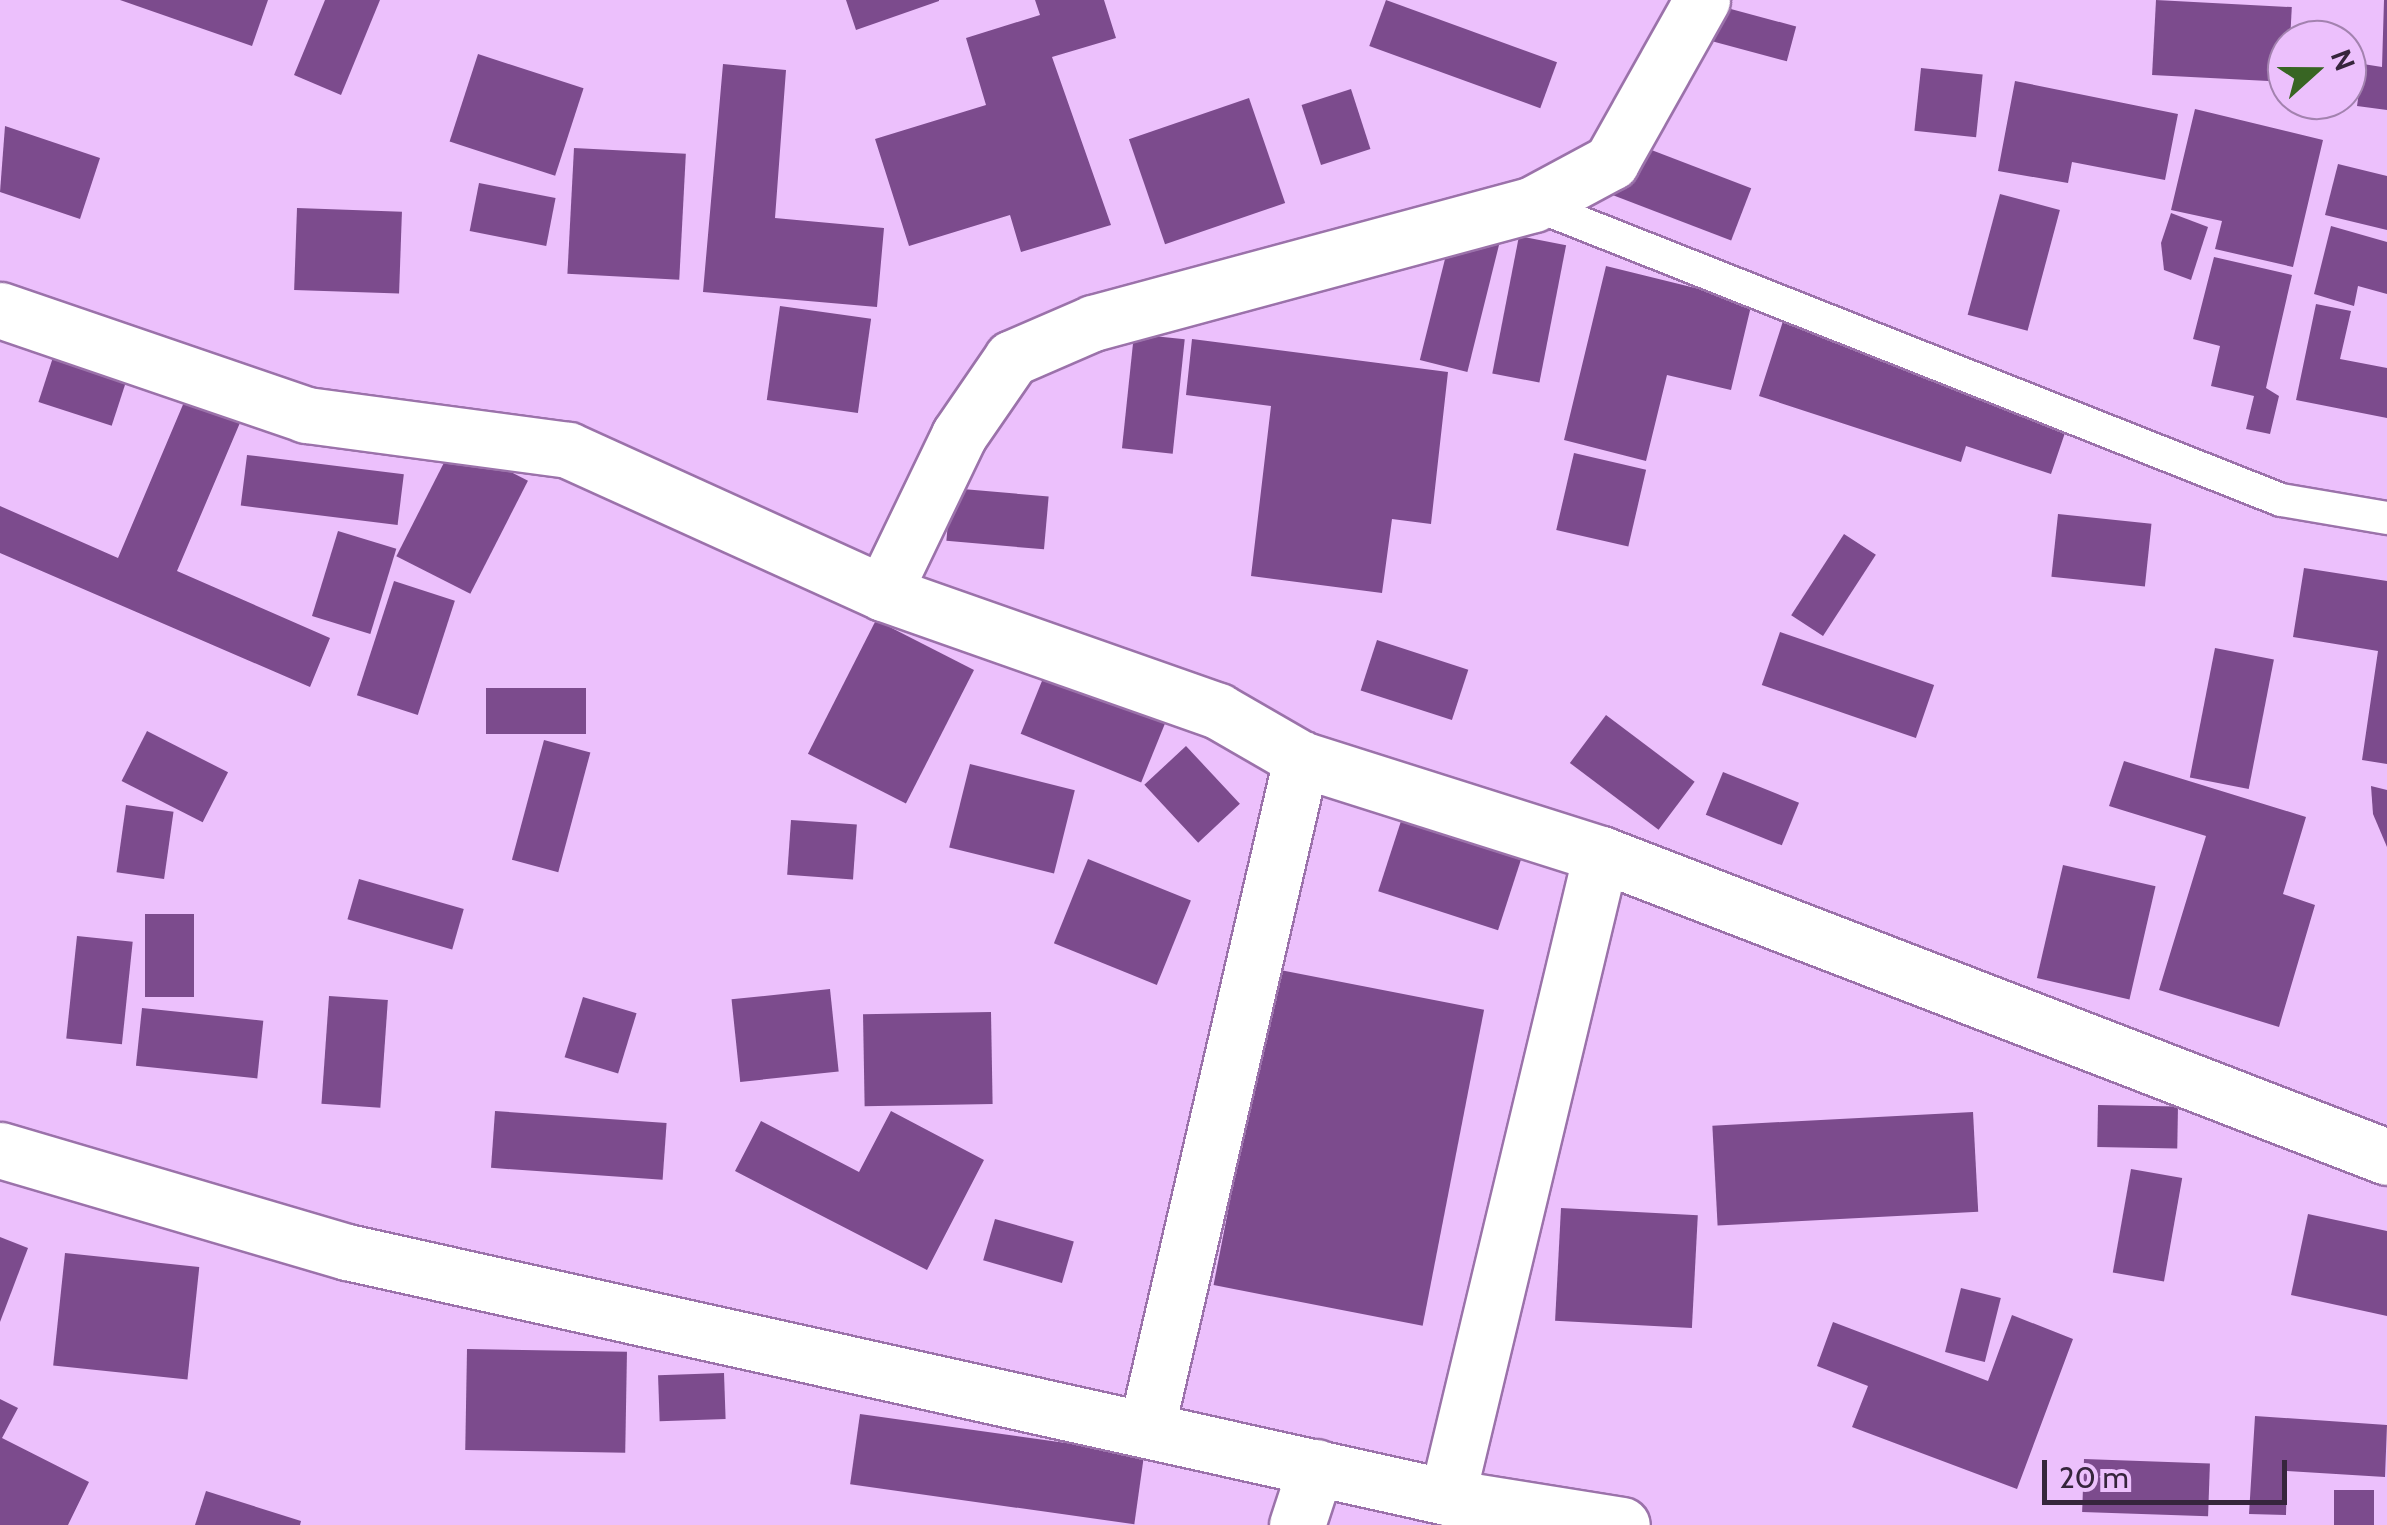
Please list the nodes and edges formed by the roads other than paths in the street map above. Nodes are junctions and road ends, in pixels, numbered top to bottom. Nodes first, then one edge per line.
1 (1702, 0) edge
2 (1533, 204) junction
3 (0, 310) edge
4 (2387, 518) edge
5 (883, 594) junction
6 (1301, 759) junction
7 (1601, 854) junction
8 (0, 1150) edge
9 (2387, 1157) edge
10 (1146, 1430) junction
11 (1316, 1467) junction
12 (1447, 1497) junction
13 (1296, 1525) edge
14 (1622, 1525) edge

1 - 2 street
2 - 4 lane
2 - 5 street
3 - 5 street
5 - 6 street
6 - 7 street
6 - 10 street
7 - 9 street
7 - 12 street
8 - 10 street
10 - 11 street
11 - 12 street
11 - 13 street
12 - 14 street

